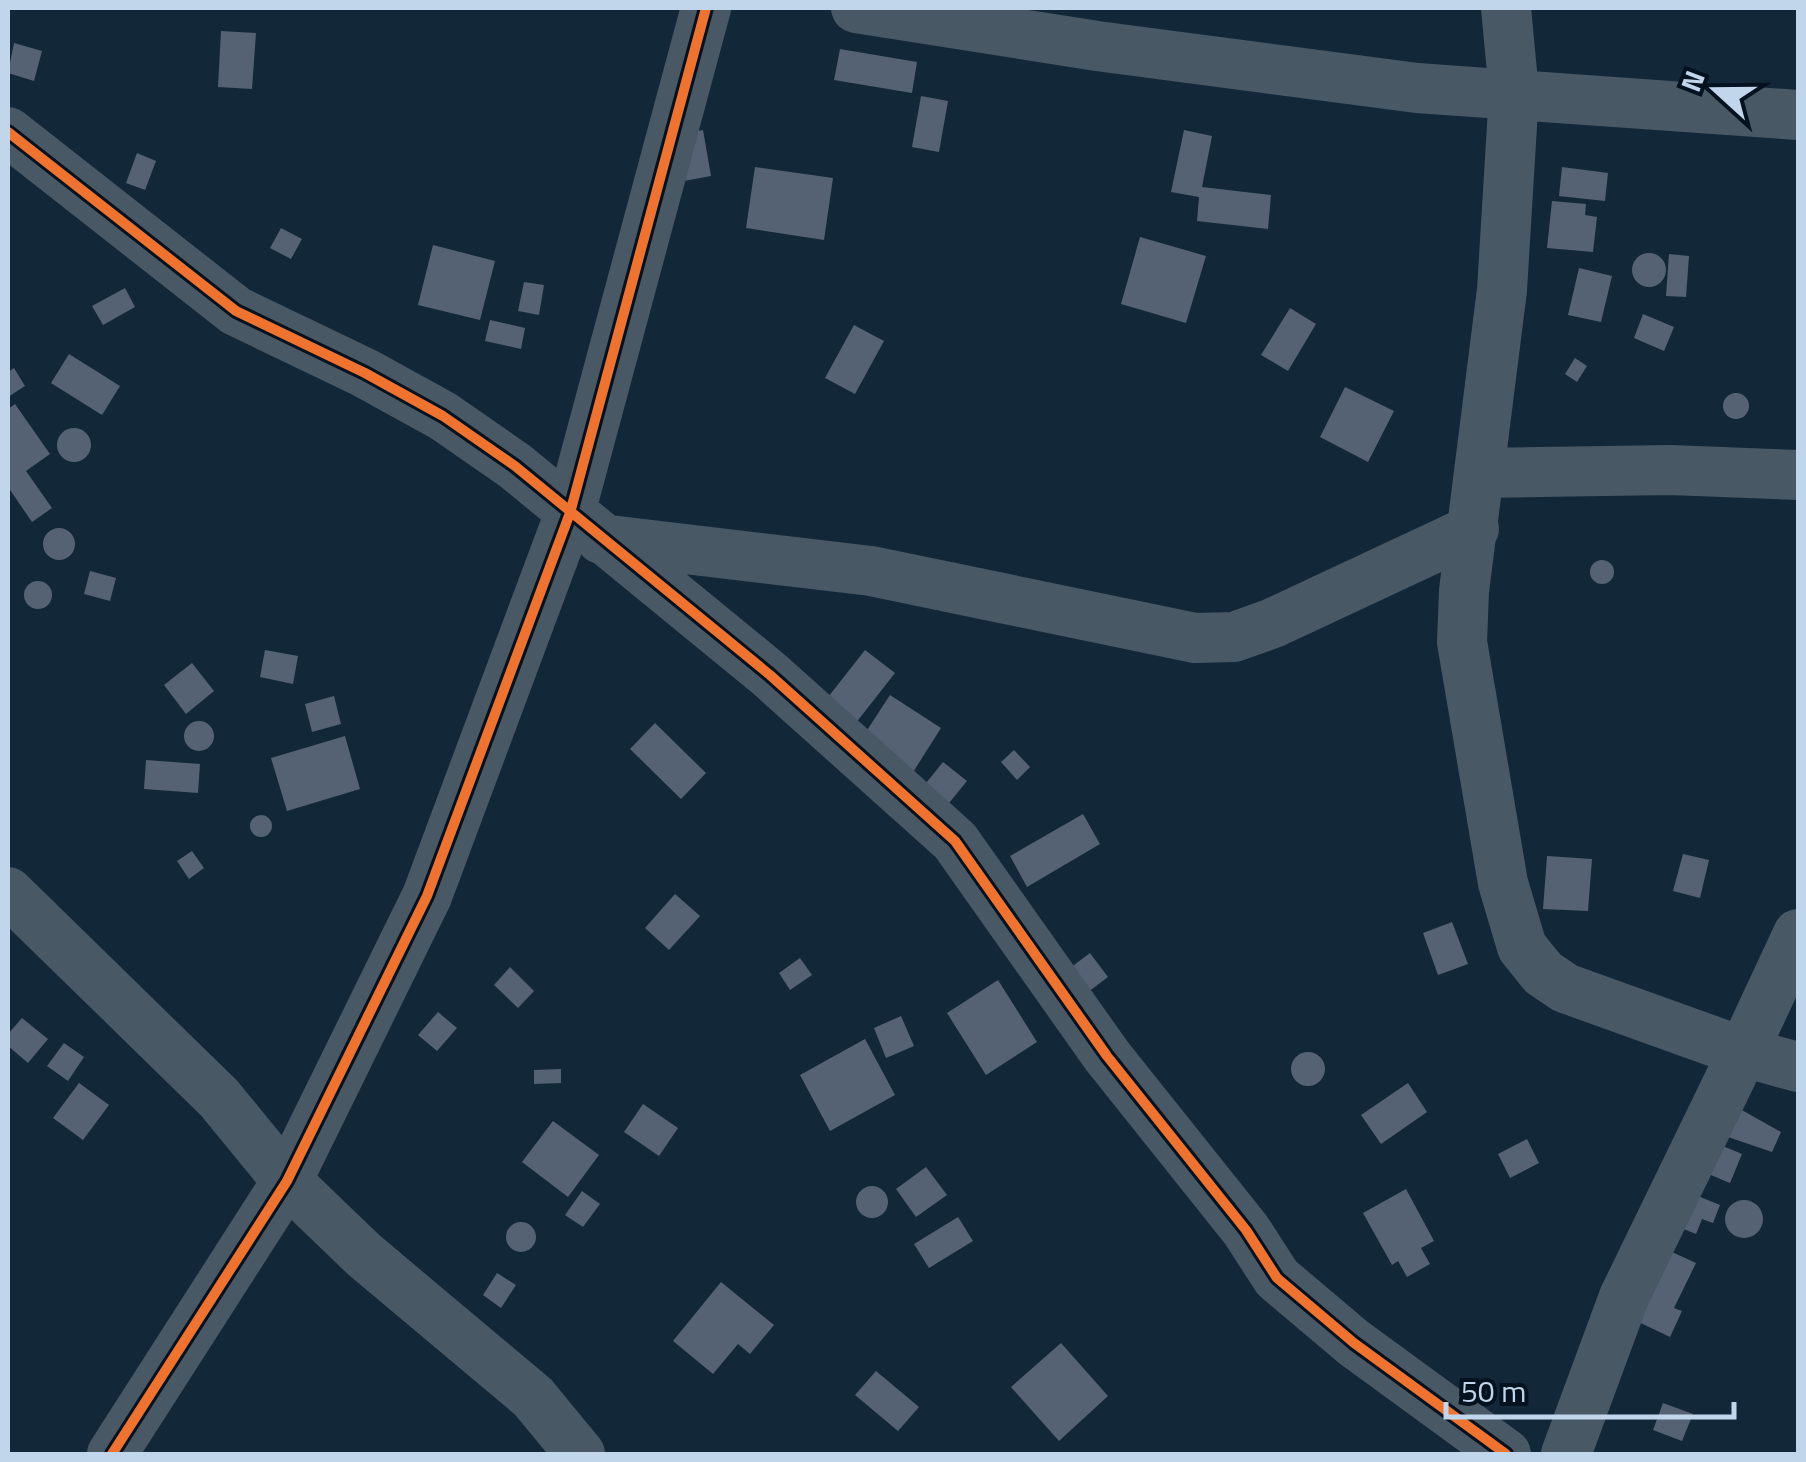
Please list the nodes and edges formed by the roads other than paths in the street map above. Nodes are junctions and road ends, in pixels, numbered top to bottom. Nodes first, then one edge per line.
1 (706, 8) edge
2 (856, 8) edge
3 (1506, 8) edge
4 (1514, 93) junction
5 (1798, 115) edge
6 (8, 132) edge
7 (1482, 473) junction
8 (1798, 475) edge
9 (585, 526) junction
10 (1474, 530) junction
11 (8, 892) edge
12 (1798, 934) edge
13 (1743, 1052) junction
14 (1798, 1067) edge
15 (287, 1181) junction
16 (112, 1454) edge
17 (580, 1454) edge
18 (1506, 1454) edge
19 (1566, 1454) edge

1 - 9 street
2 - 4 street
3 - 4 street
4 - 5 street
4 - 7 street
6 - 9 street
7 - 8 street
7 - 10 street
9 - 10 street
9 - 15 street
9 - 18 street
10 - 13 street
11 - 15 street
12 - 13 street
13 - 14 street
13 - 19 street
15 - 16 street
15 - 17 street

